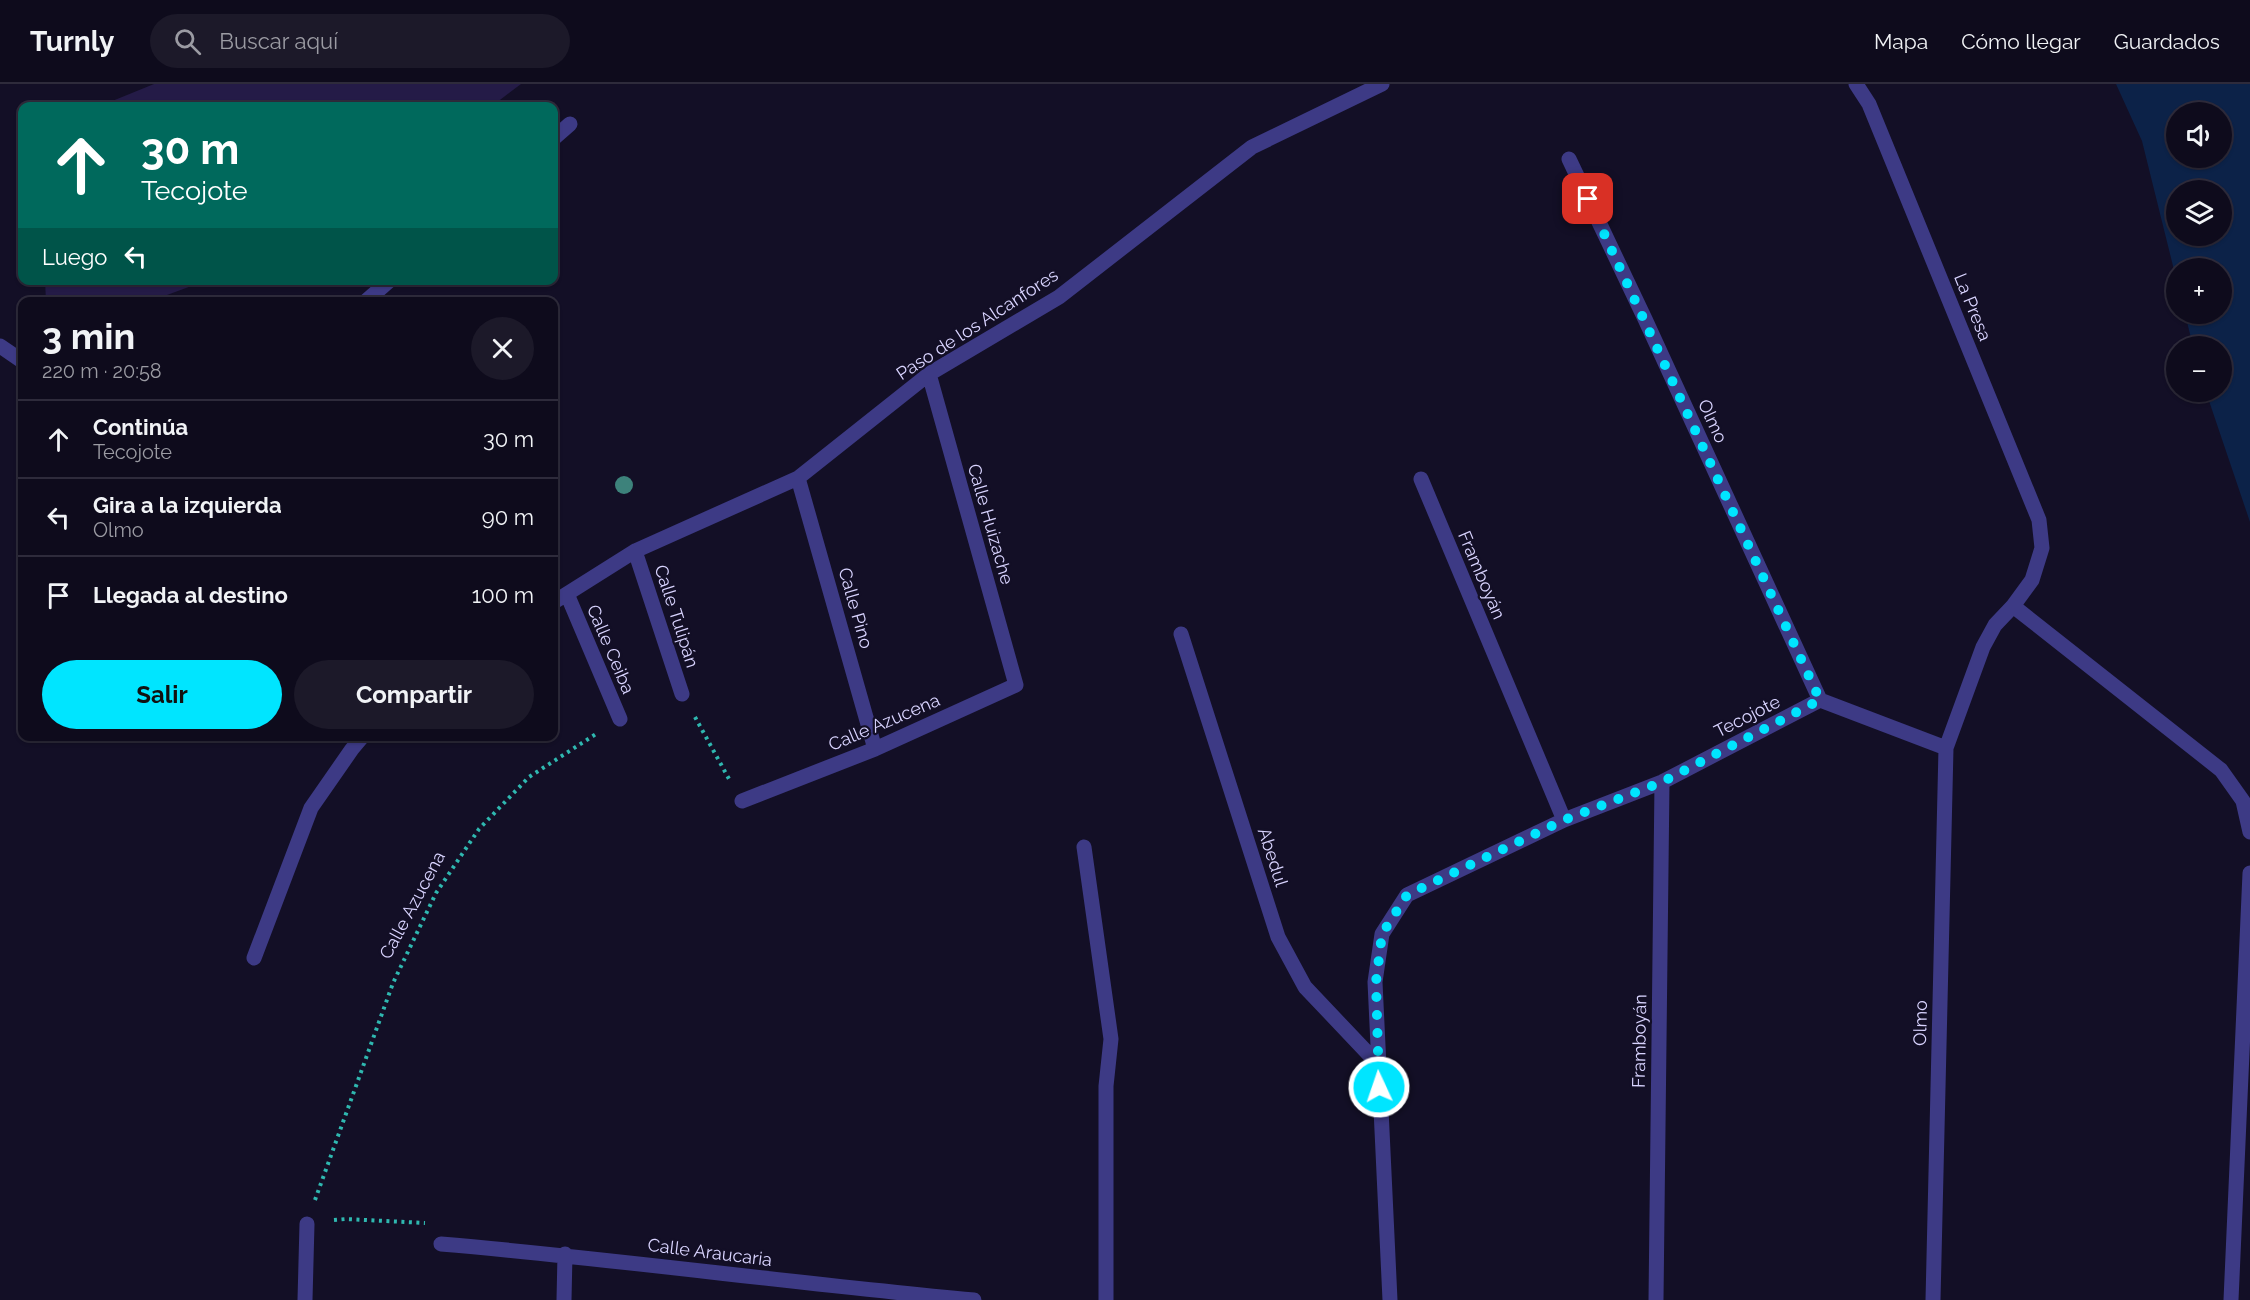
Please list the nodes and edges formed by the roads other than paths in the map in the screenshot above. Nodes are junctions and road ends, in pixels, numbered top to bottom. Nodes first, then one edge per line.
1 (1382, 84) edge
2 (1856, 84) edge
3 (570, 124) dead end
4 (558, 134) edge
5 (1569, 159) dead end
6 (384, 285) edge
7 (371, 297) edge
8 (0, 346) edge
9 (18, 358) edge
10 (929, 374) junction
11 (798, 478) junction
12 (1421, 479) dead end
13 (635, 551) junction
14 (567, 594) junction
15 (558, 600) edge
16 (2013, 606) junction
17 (1181, 634) dead end
18 (1016, 685) joint
19 (682, 694) road end
20 (1820, 700) junction
21 (620, 719) road end
22 (359, 741) edge
23 (875, 748) junction
24 (1946, 748) junction
25 (1662, 782) junction
26 (742, 801) road end
27 (1564, 820) junction
28 (2250, 832) edge
29 (1084, 847) dead end
30 (2250, 873) edge
31 (254, 958) dead end
32 (1378, 1064) junction
33 (307, 1224) road end
34 (441, 1244) dead end
35 (564, 1254) junction
36 (834, 1294) edge
37 (305, 1300) edge
38 (564, 1300) edge
39 (974, 1300) edge
40 (1106, 1300) edge
41 (1390, 1300) edge
42 (1656, 1300) edge
43 (1933, 1300) edge
44 (2231, 1300) edge

1 - 10 street, Paso de los Alcanfores
2 - 16 street, La Presa
3 - 4 street
5 - 20 street, Olmo
6 - 7 street
8 - 9 street
10 - 11 street, Paso de los Alcanfores
10 - 18 street, Calle Huizache
11 - 13 street, Paso de los Alcanfores
11 - 23 street, Calle Pino
12 - 27 street, Framboyán
13 - 14 street, Paso de los Alcanfores
13 - 19 street, Calle Tulipán
14 - 15 street, Paso de los Alcanfores
14 - 21 street, Calle Ceiba
16 - 24 street
16 - 28 street
17 - 32 street, Abedul
18 - 23 street, Calle Azucena
20 - 24 street
20 - 25 street, Tecojote
22 - 31 street
23 - 26 street, Calle Azucena
24 - 43 street, Olmo
25 - 27 street, Tecojote
25 - 42 street, Framboyán
27 - 32 street, Tecojote
29 - 40 street
30 - 44 street
32 - 41 street
33 - 37 street
34 - 35 street, Calle Araucaria
35 - 36 street, Calle Araucaria
35 - 38 street
36 - 39 street, Calle Araucaria

